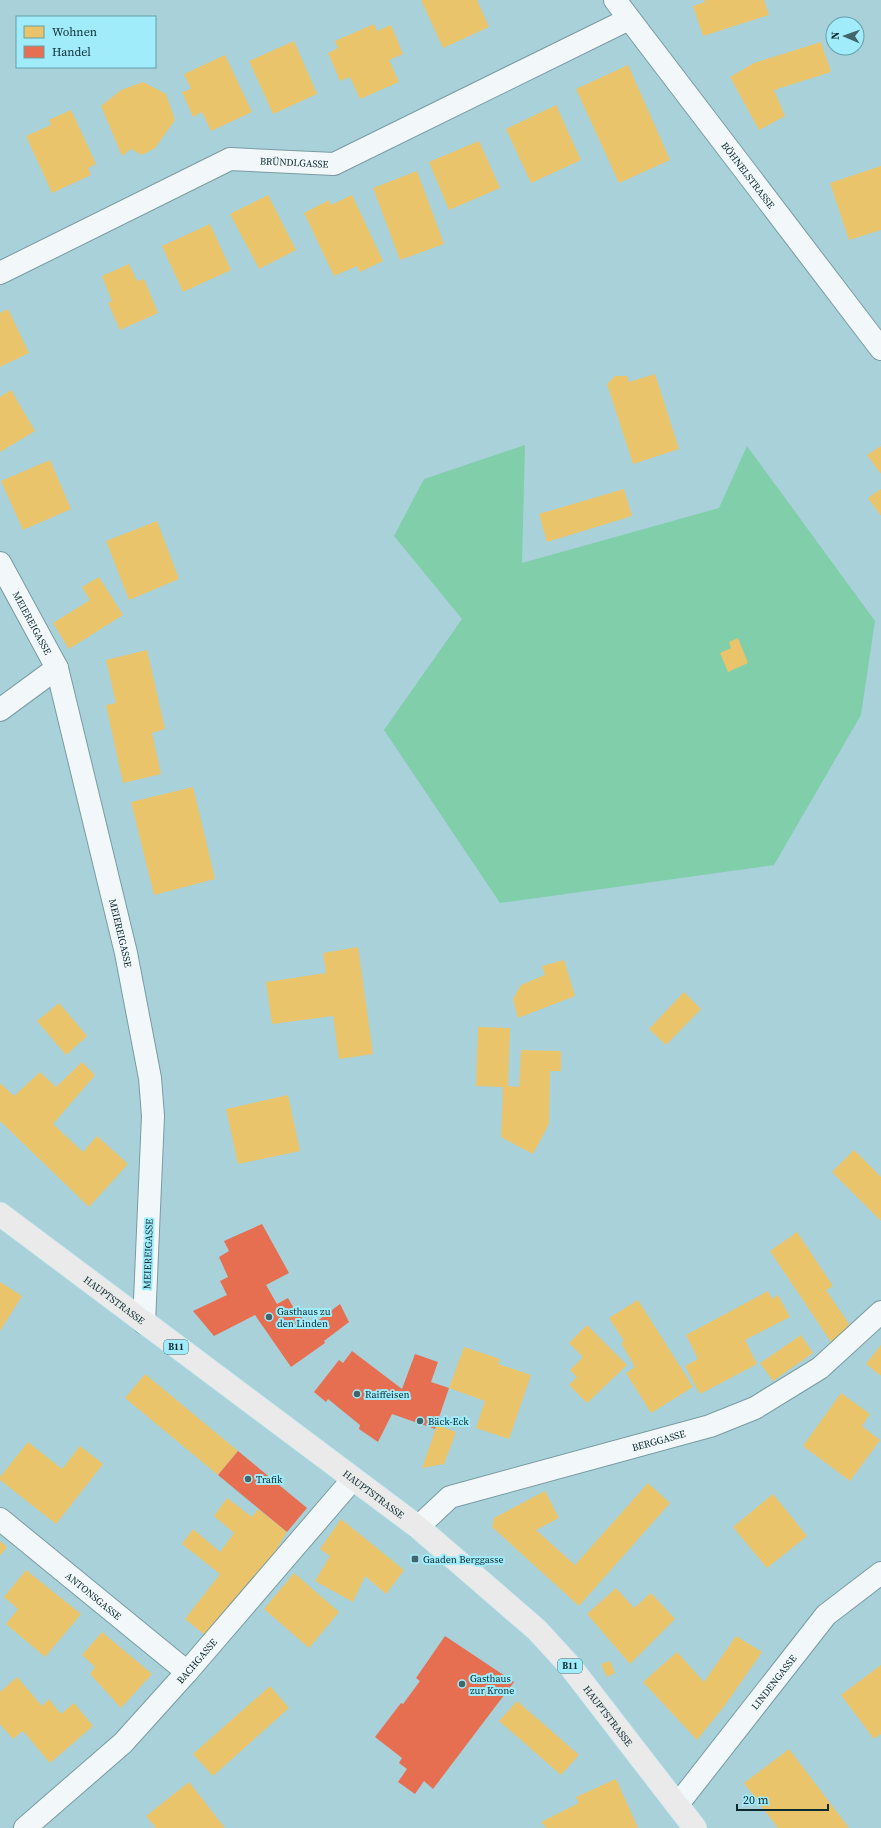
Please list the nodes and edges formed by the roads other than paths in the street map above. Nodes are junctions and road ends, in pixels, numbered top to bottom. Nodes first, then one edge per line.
1 (615, 0) edge
2 (629, 19) junction
3 (0, 273) edge
4 (881, 349) edge
5 (0, 563) edge
6 (57, 668) junction
7 (0, 710) edge
8 (0, 1214) edge
9 (881, 1312) edge
10 (144, 1323) junction
11 (353, 1479) junction
12 (0, 1519) edge
13 (418, 1528) junction
14 (881, 1573) edge
15 (187, 1672) junction
16 (678, 1804) junction
17 (26, 1828) edge
18 (695, 1828) edge

1 - 2 street, BÖHNELSTRASSE
2 - 3 street, BRÜNDLGASSE
2 - 4 street, BÖHNELSTRASSE
5 - 6 street, MEIEREIGASSE
6 - 7 street
6 - 10 street, MEIEREIGASSE
8 - 10 main road, HAUPTSTRASSE / B11
9 - 13 street, BERGGASSE
10 - 11 main road, HAUPTSTRASSE / B11
11 - 13 main road, HAUPTSTRASSE / B11
11 - 15 street, BACHGASSE
12 - 15 street, ANTONSGASSE
13 - 16 main road, HAUPTSTRASSE / B11
14 - 16 street, LINDENGASSE
15 - 17 street, BACHGASSE
16 - 18 main road, HAUPTSTRASSE / B11

